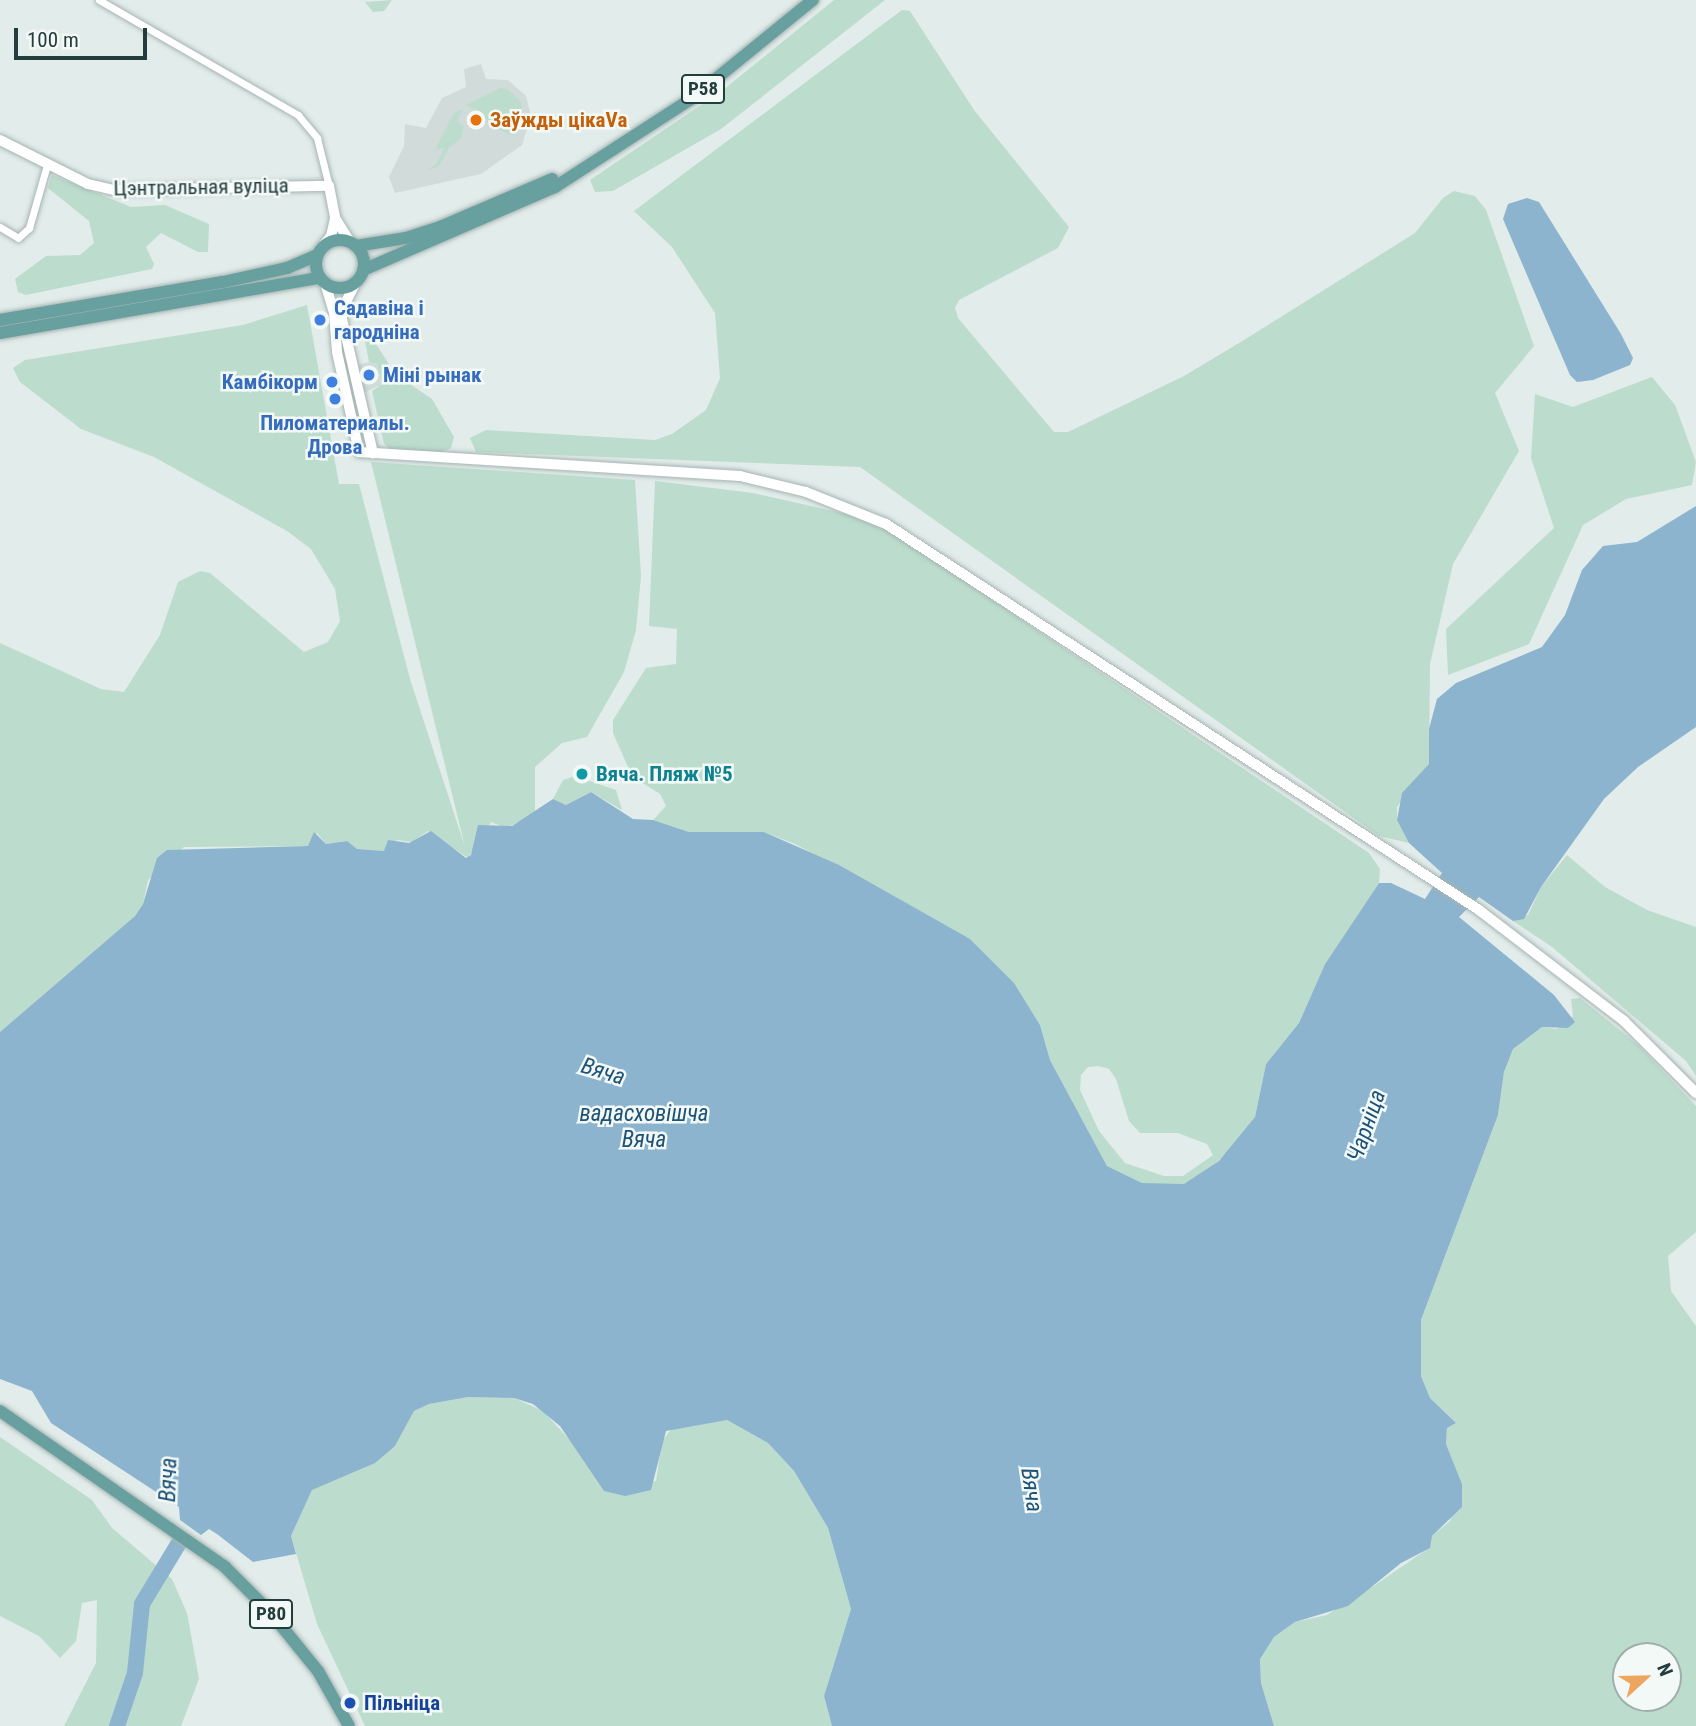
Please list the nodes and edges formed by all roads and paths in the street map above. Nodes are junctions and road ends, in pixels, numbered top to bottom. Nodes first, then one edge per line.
1 (99, 0) edge
2 (813, 0) edge
3 (0, 140) edge
4 (47, 165) junction
5 (576, 172) junction
6 (329, 186) junction
7 (335, 218) junction
8 (0, 227) edge
9 (353, 244) junction
10 (319, 252) junction
11 (360, 276) junction
12 (323, 281) junction
13 (0, 320) edge
14 (0, 333) edge
15 (373, 453) junction
16 (1696, 1093) edge
17 (0, 1411) edge
18 (349, 1726) edge

1 - 6 street
2 - 5 main road, Р58
3 - 4 street, Цэнтральная вуліца
4 - 6 street, Цэнтральная вуліца
4 - 8 street
5 - 9 main road, Р58
5 - 11 main road, Р58
6 - 7 street
7 - 9 street
7 - 10 street
9 - 10 main road, Р58
9 - 11 main road
10 - 12 main road
10 - 13 main road, Р58
11 - 12 main road, Р58
11 - 15 street
12 - 14 main road, Р58
12 - 15 street
15 - 16 street
17 - 18 main road, Р80

